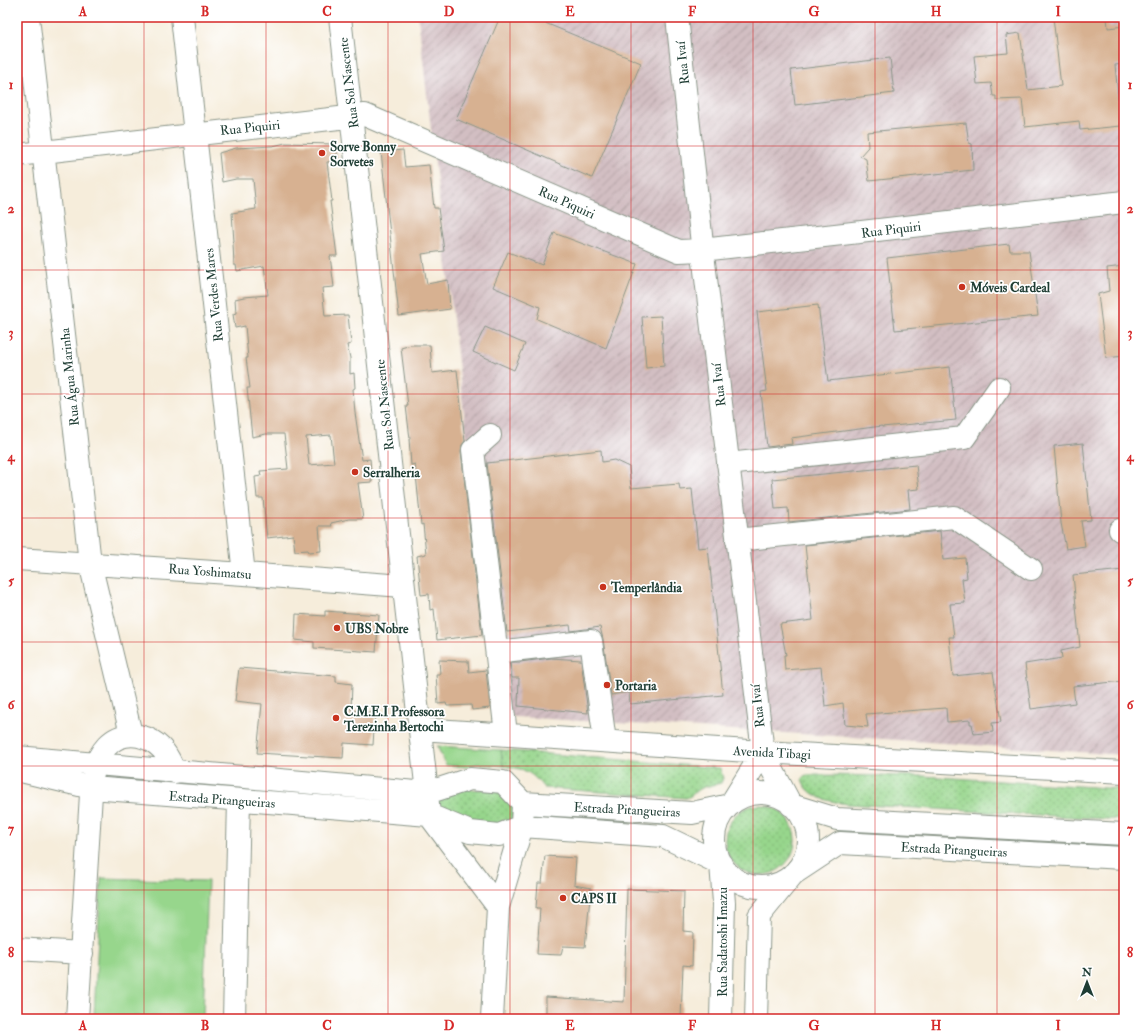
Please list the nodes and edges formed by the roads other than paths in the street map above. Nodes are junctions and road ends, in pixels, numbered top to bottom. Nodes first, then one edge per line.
1 (28, 17) edge
2 (182, 17) edge
3 (340, 17) edge
4 (677, 17) edge
5 (352, 116) junction
6 (195, 133) junction
7 (44, 152) junction
8 (17, 155) edge
9 (1124, 202) edge
10 (702, 250) junction
11 (999, 388) dead end
12 (490, 435) dead end
13 (728, 464) junction
14 (737, 540) junction
15 (17, 559) edge
16 (90, 563) junction
17 (1031, 569) dead end
18 (244, 574) junction
19 (403, 586) junction
20 (497, 652) junction
21 (420, 729) junction
22 (131, 734) junction
23 (506, 734) junction
24 (605, 741) junction
25 (763, 752) junction
26 (17, 757) edge
27 (95, 765) junction
28 (17, 770) edge
29 (175, 772) junction
30 (1124, 772) edge
31 (92, 788) junction
32 (427, 793) junction
33 (239, 800) junction
34 (523, 803) junction
35 (730, 805) junction
36 (791, 805) junction
37 (429, 815) junction
38 (522, 826) junction
39 (1124, 834) edge
40 (1124, 858) edge
41 (721, 864) junction
42 (793, 874) junction
43 (498, 907) junction
44 (17, 949) edge
45 (82, 952) junction
46 (77, 1019) edge
47 (234, 1019) edge
48 (492, 1019) edge
49 (721, 1019) edge
50 (756, 1019) edge

1 - 7 street, Rua Água Marinha
2 - 6 street, Rua Verdes Mares
3 - 5 street, Rua Sol Nascente
4 - 10 street, Rua Ivaí
5 - 6 street, Rua Piquiri
5 - 10 street, Rua Piquiri
5 - 19 street, Rua Sol Nascente
6 - 7 street, Rua Piquiri
6 - 18 street, Rua Verdes Mares
7 - 8 street, Rua Piquiri
7 - 16 street, Rua Água Marinha
9 - 10 street, Rua Piquiri
10 - 13 street, Rua Ivaí
11 - 13 street
12 - 20 street
13 - 14 street, Rua Ivaí
14 - 17 street
14 - 25 street, Rua Ivaí
15 - 16 street, Rua Yoshimatsu
16 - 18 street, Rua Yoshimatsu
16 - 22 street, Rua Água Marinha
18 - 19 street, Rua Yoshimatsu
19 - 21 street, Rua Sol Nascente
20 - 23 street
20 - 24 street
21 - 23 street, Avenida Tibagi
21 - 32 street, Rua Sol Nascente
22 - 27 street
22 - 29 street
23 - 24 street, Avenida Tibagi
24 - 25 street, Avenida Tibagi
25 - 30 street, Avenida Tibagi
25 - 35 street
25 - 36 street, Rua Ivaí
26 - 27 street, Estrada Pitangueiras
27 - 29 street, Estrada Pitangueiras
27 - 31 street
28 - 31 street, Estrada Pitangueiras
29 - 32 street, Estrada Pitangueiras
31 - 33 street, Estrada Pitangueiras
31 - 45 street
32 - 34 street
32 - 37 street, Rua Sol Nascente
33 - 37 street, Estrada Pitangueiras
33 - 47 street
34 - 35 street, Estrada Pitangueiras
34 - 38 street
35 - 36 street
35 - 41 street
36 - 39 street, Estrada Pitangueiras
36 - 42 street
37 - 38 street, Estrada Pitangueiras
37 - 43 street
38 - 41 street, Estrada Pitangueiras
38 - 43 street
40 - 42 street, Estrada Pitangueiras
41 - 42 street
41 - 49 street, Rua Sadatoshi Imazu
42 - 50 street
43 - 48 street
44 - 45 street
45 - 46 street

